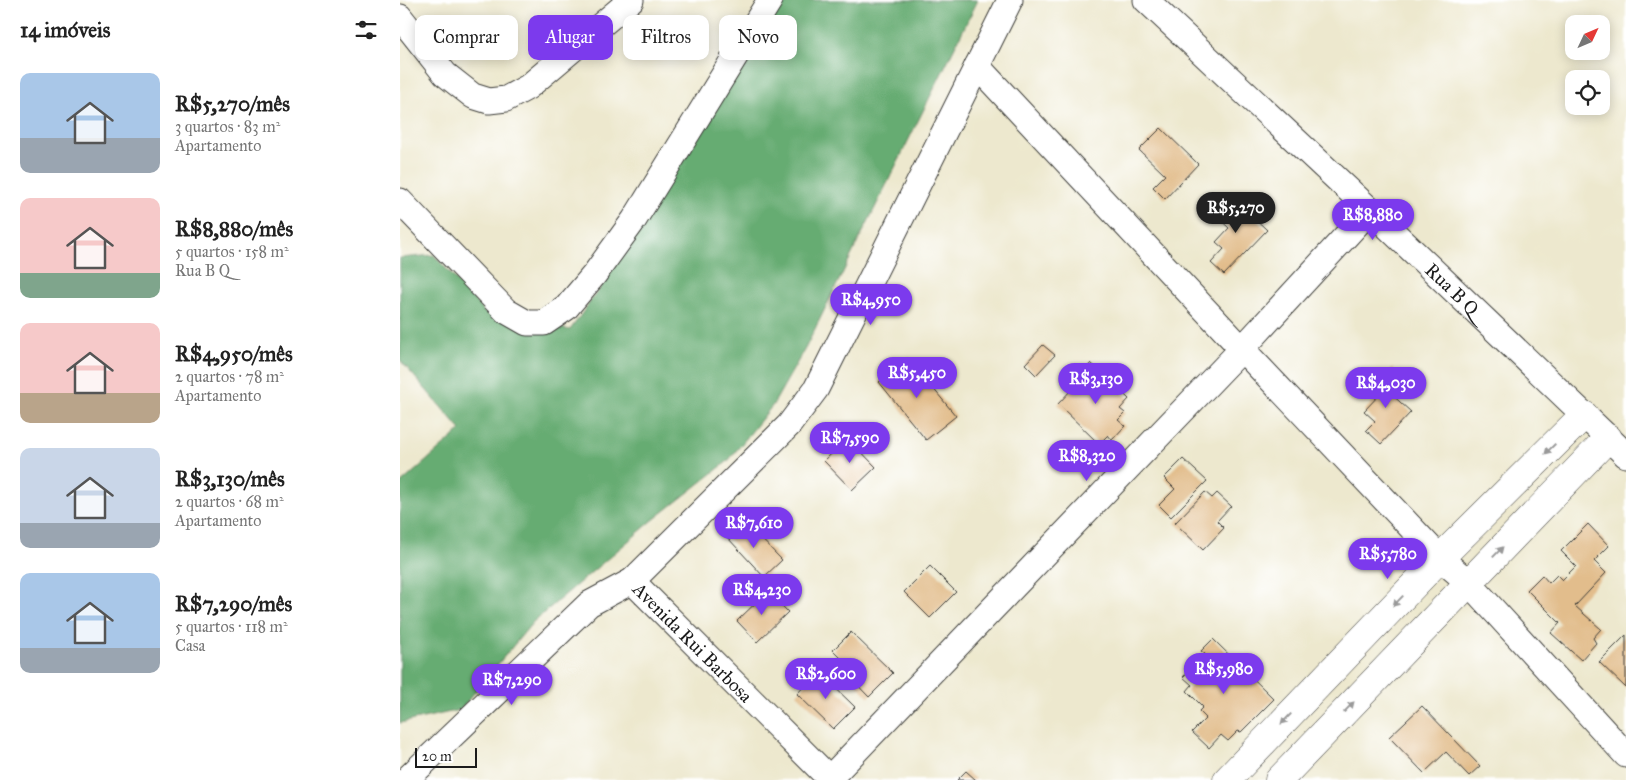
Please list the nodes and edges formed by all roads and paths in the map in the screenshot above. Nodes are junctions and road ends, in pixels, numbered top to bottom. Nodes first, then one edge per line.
1 (631, 0) edge
2 (770, 0) edge
3 (1010, 0) edge
4 (1146, 0) edge
5 (400, 17) edge
6 (977, 66) junction
7 (400, 201) edge
8 (1370, 210) junction
9 (1242, 349) junction
10 (1584, 415) junction
11 (1617, 446) edge
12 (1440, 558) junction
13 (632, 581) junction
14 (1468, 582) junction
15 (1626, 755) edge
16 (407, 769) edge
17 (830, 780) edge
18 (1227, 780) edge
19 (1279, 780) edge

1 - 5 street
2 - 7 street
3 - 6 street
4 - 8 street, Rua B Q
6 - 9 street
6 - 13 street
8 - 9 street
8 - 10 street, Rua B Q
9 - 12 street
9 - 17 street
10 - 11 street, Rua B Q
10 -> 12 street
14 -> 11 street
12 - 14 street
12 -> 18 street
13 - 16 street, Avenida Rui Barbosa
13 - 17 street, Avenida Rui Barbosa
14 - 15 street
19 -> 14 street

